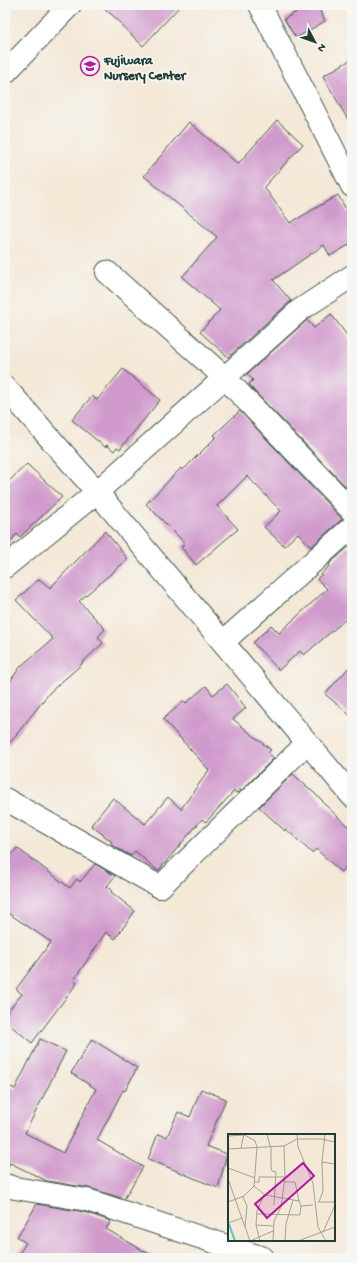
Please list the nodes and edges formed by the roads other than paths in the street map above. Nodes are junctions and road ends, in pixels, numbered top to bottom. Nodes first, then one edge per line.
1 (260, 5) edge
2 (63, 7) edge
3 (5, 73) edge
4 (352, 186) edge
5 (107, 272) dead end
6 (352, 276) edge
7 (225, 378) junction
8 (5, 387) edge
9 (97, 492) junction
10 (352, 510) edge
11 (352, 527) edge
12 (5, 567) edge
13 (223, 642) junction
14 (307, 743) junction
15 (352, 796) edge
16 (5, 799) edge
17 (5, 1185) edge
18 (263, 1258) edge

1 - 4 street
2 - 3 street
5 - 7 street
6 - 7 street
7 - 9 street
7 - 10 street
8 - 9 street
9 - 12 street
9 - 13 street
11 - 13 street
13 - 14 street
14 - 15 street
14 - 16 street
17 - 18 street

